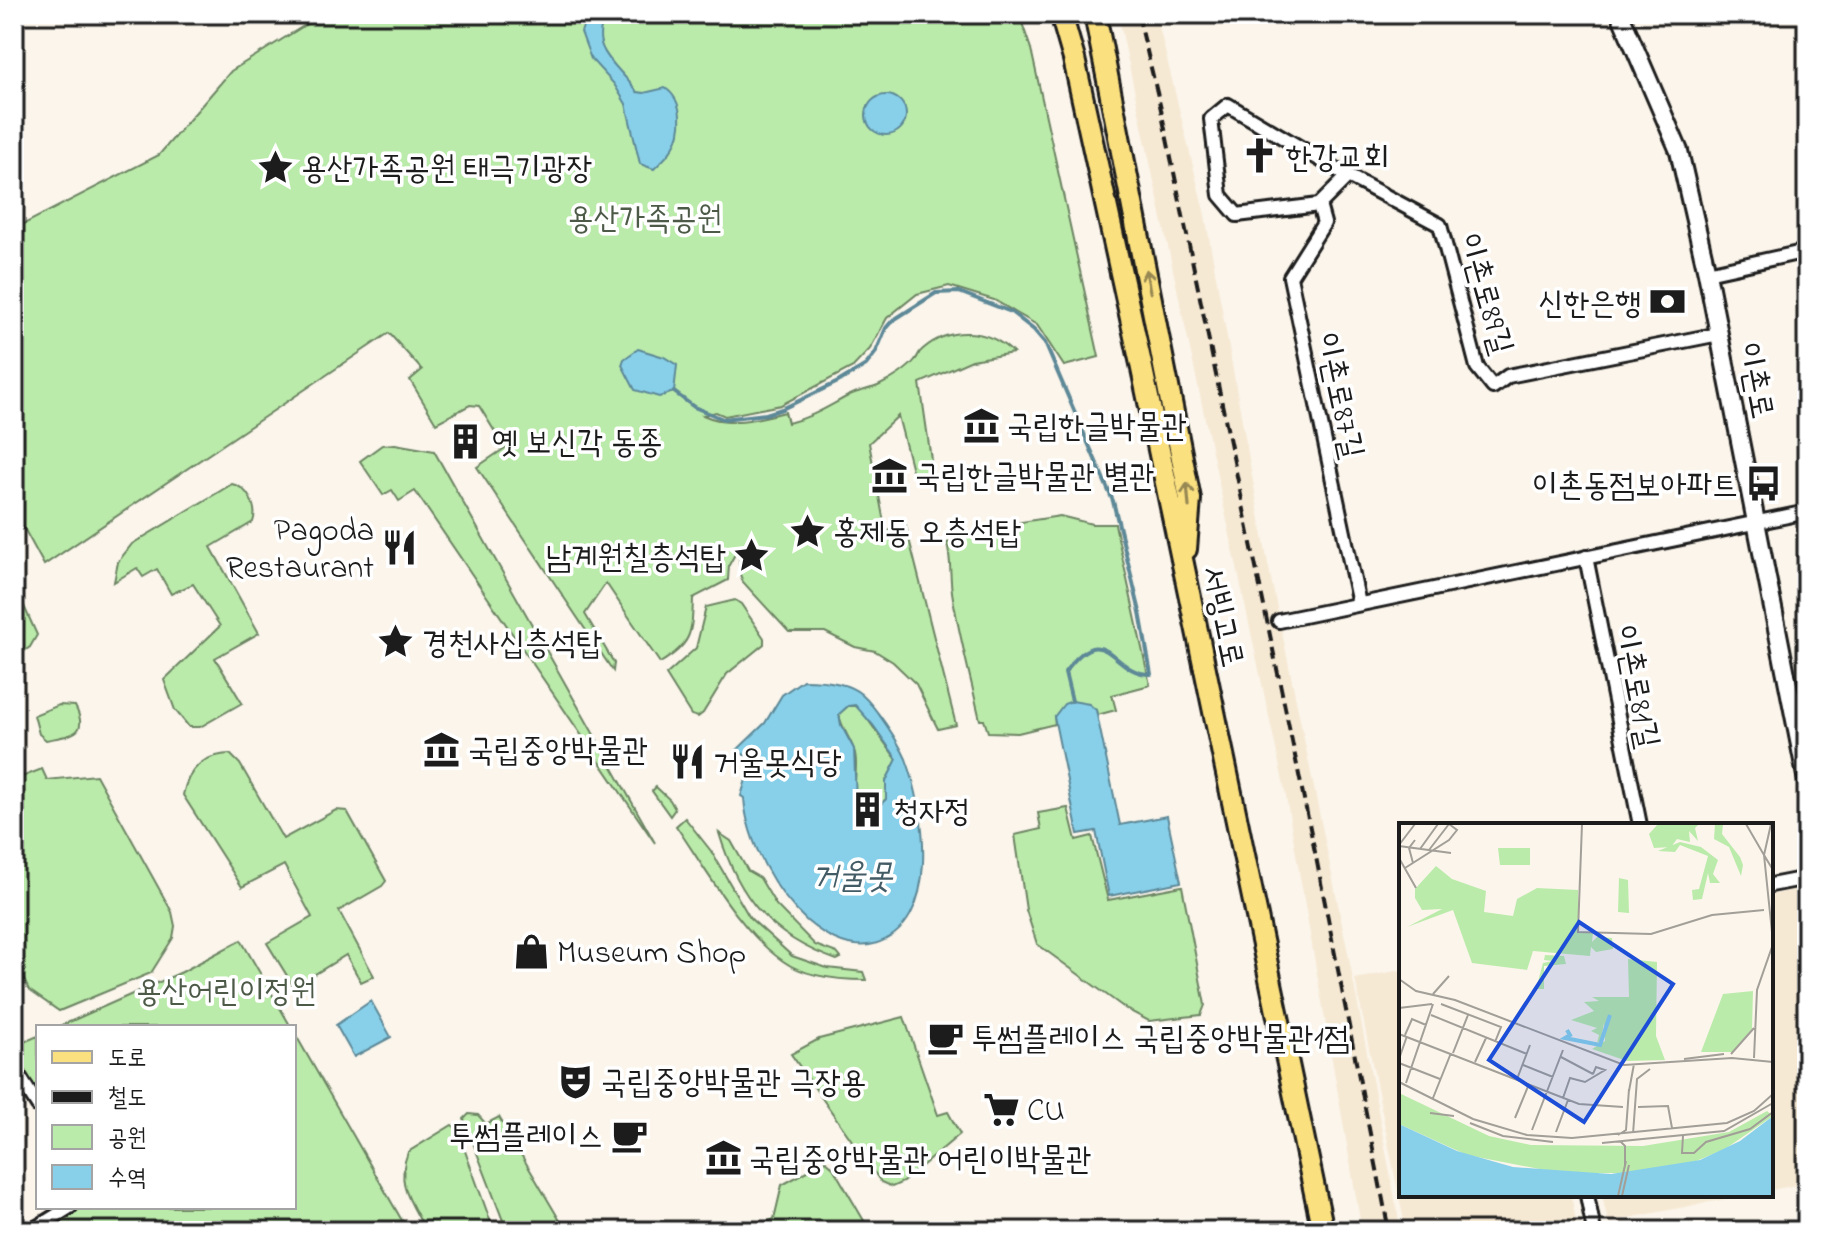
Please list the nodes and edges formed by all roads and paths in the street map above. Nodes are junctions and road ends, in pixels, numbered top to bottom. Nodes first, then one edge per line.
1 (1061, 14) edge
2 (1095, 14) edge
3 (1620, 14) edge
4 (1348, 176) junction
5 (1319, 205) junction
6 (1807, 251) edge
7 (1707, 273) junction
8 (1719, 334) junction
9 (1807, 512) edge
10 (1756, 522) junction
11 (1586, 557) junction
12 (1185, 573) junction
13 (1359, 604) junction
14 (1279, 621) dead end
15 (1802, 734) edge
16 (1807, 781) edge
17 (1640, 823) edge
18 (1807, 878) edge
19 (1773, 885) edge
20 (14, 1068) edge
21 (36, 1103) edge
22 (1587, 1197) edge
23 (67, 1209) edge
24 (31, 1231) edge
25 (1323, 1231) edge
26 (1594, 1231) edge

1 - 12 main road, 서빙고로
12 -> 2 main road
3 - 7 street, 이촌로
4 - 5 street
4 - 5 street, 이촌로89길
4 - 8 street, 이촌로89길
5 - 13 street, 이촌로87길
6 - 7 street
7 - 8 street, 이촌로
8 - 10 street, 이촌로
9 - 10 street
10 - 11 street
10 - 15 street, 이촌로
11 - 13 street
11 - 17 street, 이촌로81길
12 - 25 main road, 서빙고로
13 - 14 street
15 - 16 street, 이촌로
18 - 19 street
20 - 21 street
22 - 26 street
23 - 24 street

